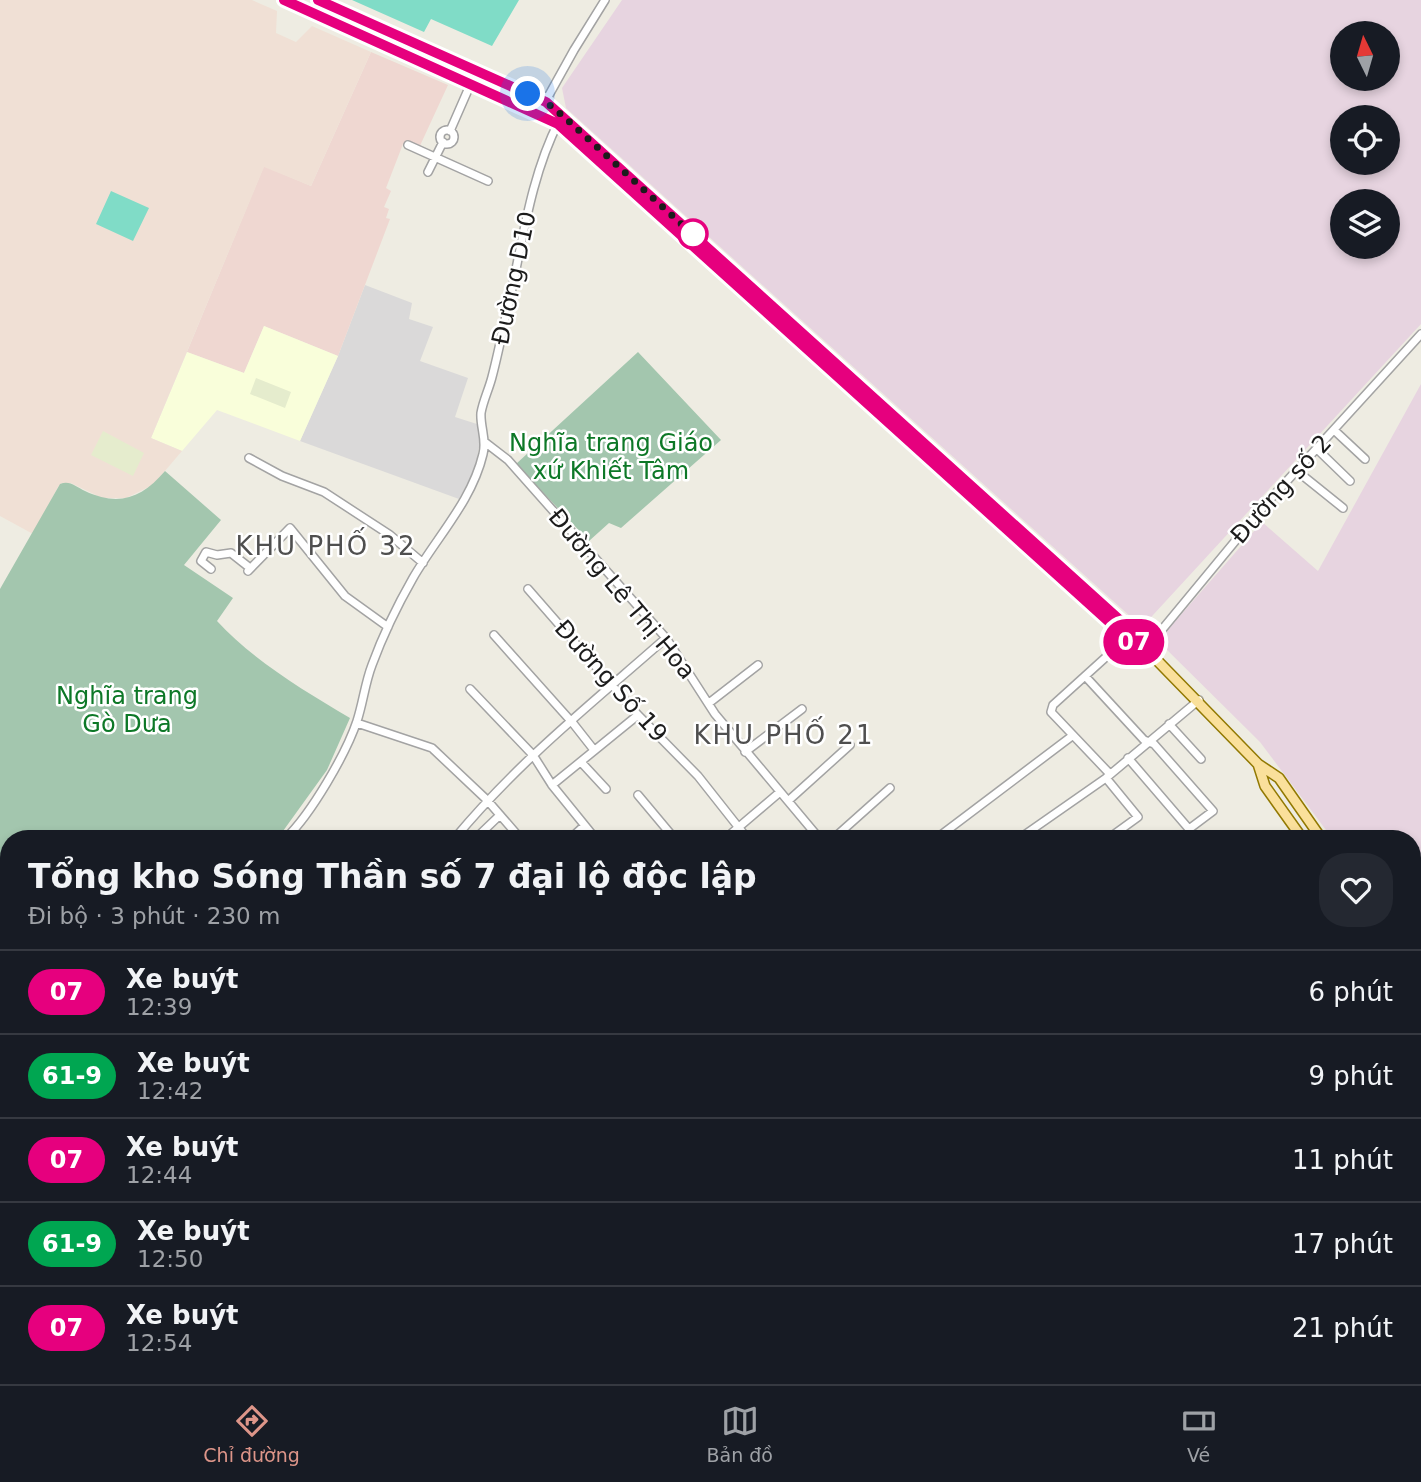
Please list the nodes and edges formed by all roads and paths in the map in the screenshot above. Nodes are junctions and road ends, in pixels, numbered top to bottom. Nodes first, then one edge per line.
1 (284, 0) edge
2 (318, 0) edge
3 (605, 0) edge
4 (471, 83) junction
5 (546, 102) junction
6 (539, 113) junction
7 (561, 120) junction
8 (408, 145) dead end
9 (435, 158) junction
10 (428, 172) dead end
11 (488, 181) dead end
12 (1421, 334) edge
13 (1334, 430) junction
14 (486, 443) junction
15 (1317, 449) junction
16 (248, 458) dead end
17 (1365, 459) dead end
18 (1297, 471) junction
19 (1350, 481) dead end
20 (1343, 508) dead end
21 (423, 563) junction
22 (211, 569) dead end
23 (528, 589) dead end
24 (388, 627) junction
25 (494, 635) dead end
26 (666, 638) junction
27 (1127, 638) junction
28 (1146, 649) junction
29 (758, 665) dead end
30 (1085, 676) junction
31 (612, 686) junction
32 (470, 689) dead end
33 (1199, 700) junction
34 (709, 702) junction
35 (802, 709) dead end
36 (638, 715) junction
37 (571, 721) junction
38 (357, 723) junction
39 (1169, 724) junction
40 (1072, 736) junction
41 (1149, 742) junction
42 (850, 745) dead end
43 (594, 750) junction
44 (745, 752) junction
45 (533, 755) junction
46 (1128, 758) junction
47 (1201, 759) dead end
48 (581, 762) junction
49 (1258, 764) junction
50 (1107, 776) junction
51 (552, 785) junction
52 (890, 788) dead end
53 (606, 789) dead end
54 (780, 792) junction
55 (638, 795) dead end
56 (487, 800) junction
57 (788, 802) junction
58 (500, 815) junction
59 (584, 826) junction
60 (739, 827) junction
61 (294, 830) edge
62 (463, 830) edge
63 (484, 830) edge
64 (513, 830) edge
65 (580, 830) edge
66 (588, 830) edge
67 (667, 830) edge
68 (735, 830) edge
69 (741, 830) edge
70 (813, 830) edge
71 (843, 830) edge
72 (948, 830) edge
73 (1031, 830) edge
74 (1120, 830) edge
75 (1296, 830) edge
76 (1315, 830) edge

1 - 4 main road
2 - 5 main road
3 - 5 street
4 - 6 main road
4 - 9 street
5 - 6 street
5 - 7 main road
6 - 7 main road
7 - 14 street, Đường D10
7 - 27 main road
7 - 28 main road
8 - 9 street
9 - 10 street
9 - 11 street
12 - 13 street, Đường số 2
13 - 15 street, Đường số 2
13 - 17 street
14 - 21 street
14 - 26 street, Đường Lê Thị Hoa
15 - 18 street, Đường số 2
15 - 19 street
16 - 21 street
18 - 20 street
18 - 28 street, Đường số 2
21 - 24 street
22 - 24 street
23 - 31 street, Đường Số 19
24 - 38 street
25 - 37 street
26 - 31 street
26 - 34 street, Đường Lê Thị Hoa
27 - 28 main road
27 - 30 street
28 - 33 main road
29 - 34 street
30 - 40 street
30 - 41 street
31 - 36 street, Đường Số 19
31 - 37 street
32 - 45 street
33 - 39 street
33 - 49 main road
34 - 44 street, Đường Lê Thị Hoa
35 - 44 street
36 - 43 street
36 - 60 street, Đường Số 19
37 - 43 street
37 - 45 street
38 - 56 street
38 - 61 street
39 - 41 street
39 - 47 street
40 - 50 street
40 - 72 street
41 - 46 street
41 - 46 street
42 - 57 street
43 - 48 street
44 - 54 street, Đường Lê Thị Hoa
45 - 51 street
45 - 56 street
46 - 50 street
48 - 51 street
48 - 53 street
49 - 75 main road
49 - 76 main road
50 - 73 street
50 - 74 street
51 - 59 street
52 - 71 street
54 - 57 street, Đường Lê Thị Hoa
54 - 60 street
55 - 67 street
56 - 58 street
56 - 62 street
57 - 70 street, Đường Lê Thị Hoa
58 - 63 street
58 - 64 street
59 - 65 street
59 - 66 street
60 - 68 street
60 - 69 street, Đường Số 19

